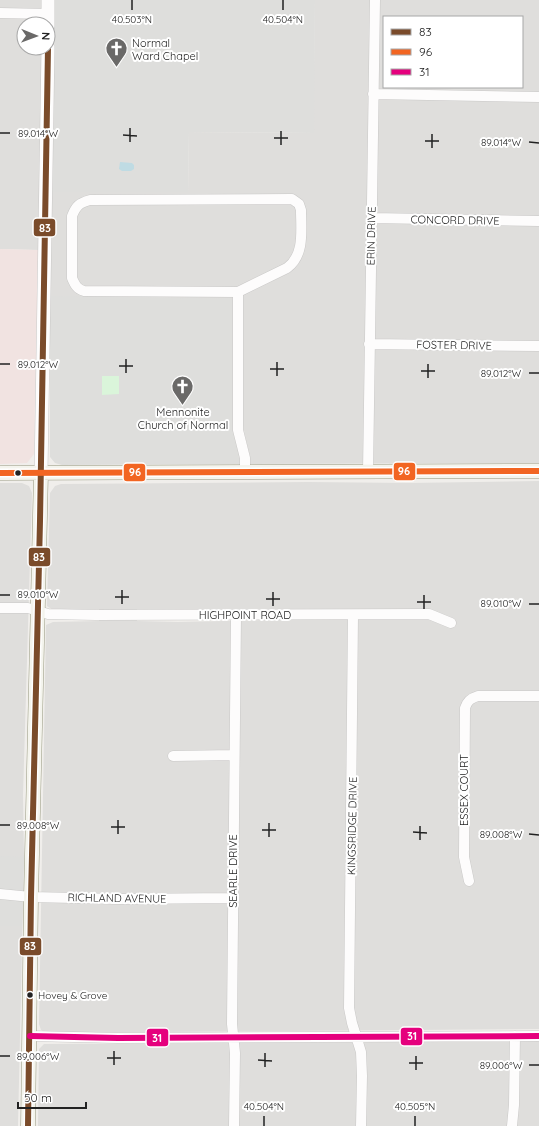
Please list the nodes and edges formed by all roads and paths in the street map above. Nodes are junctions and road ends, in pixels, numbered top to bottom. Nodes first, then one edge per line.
1 (48, 0) edge
2 (375, 0) edge
3 (0, 13) edge
4 (21, 16) edge
5 (48, 16) edge
6 (48, 56) edge
7 (373, 94) junction
8 (539, 97) edge
9 (372, 218) junction
10 (539, 221) edge
11 (238, 292) junction
12 (369, 344) junction
13 (539, 346) edge
14 (539, 471) edge
15 (245, 472) junction
16 (368, 472) junction
17 (0, 473) edge
18 (40, 473) junction
19 (0, 608) edge
20 (37, 611) junction
21 (353, 614) junction
22 (236, 616) junction
23 (450, 623) dead end
24 (539, 696) edge
25 (234, 755) junction
26 (173, 756) dead end
27 (469, 881) dead end
28 (0, 894) edge
29 (31, 897) junction
30 (233, 898) junction
31 (30, 1036) junction
32 (515, 1036) junction
33 (539, 1036) edge
34 (233, 1037) junction
35 (356, 1037) junction
36 (28, 1126) edge
37 (234, 1126) edge
38 (362, 1126) edge
39 (512, 1126) edge

1 - 5 street
2 - 7 street, ERIN DRIVE
3 - 4 street
6 - 18 street
7 - 8 street
7 - 9 street, ERIN DRIVE
9 - 10 street, CONCORD DRIVE
9 - 12 street, ERIN DRIVE
11 - 11 street
11 - 15 street
12 - 13 street, FOSTER DRIVE
12 - 16 street, ERIN DRIVE
14 - 16 main road
15 - 16 main road
15 - 18 main road
17 - 18 main road
18 - 20 main road
19 - 20 street, HIGHPOINT ROAD
20 - 22 street, HIGHPOINT ROAD
20 - 29 main road
21 - 22 street, HIGHPOINT ROAD
21 - 23 street, HIGHPOINT ROAD
21 - 35 street, KINGSRIDGE DRIVE
22 - 25 street, SEARLE DRIVE
24 - 27 street, ESSEX COURT
25 - 26 street
25 - 30 street, SEARLE DRIVE
28 - 29 street, RICHLAND AVENUE
29 - 30 street, RICHLAND AVENUE
29 - 31 main road
30 - 34 street, SEARLE DRIVE
31 - 34 street
31 - 36 main road
32 - 33 street
32 - 35 street
32 - 39 street
34 - 35 street
34 - 37 street, SEARLE DRIVE
35 - 38 street, KINGSRIDGE DRIVE

